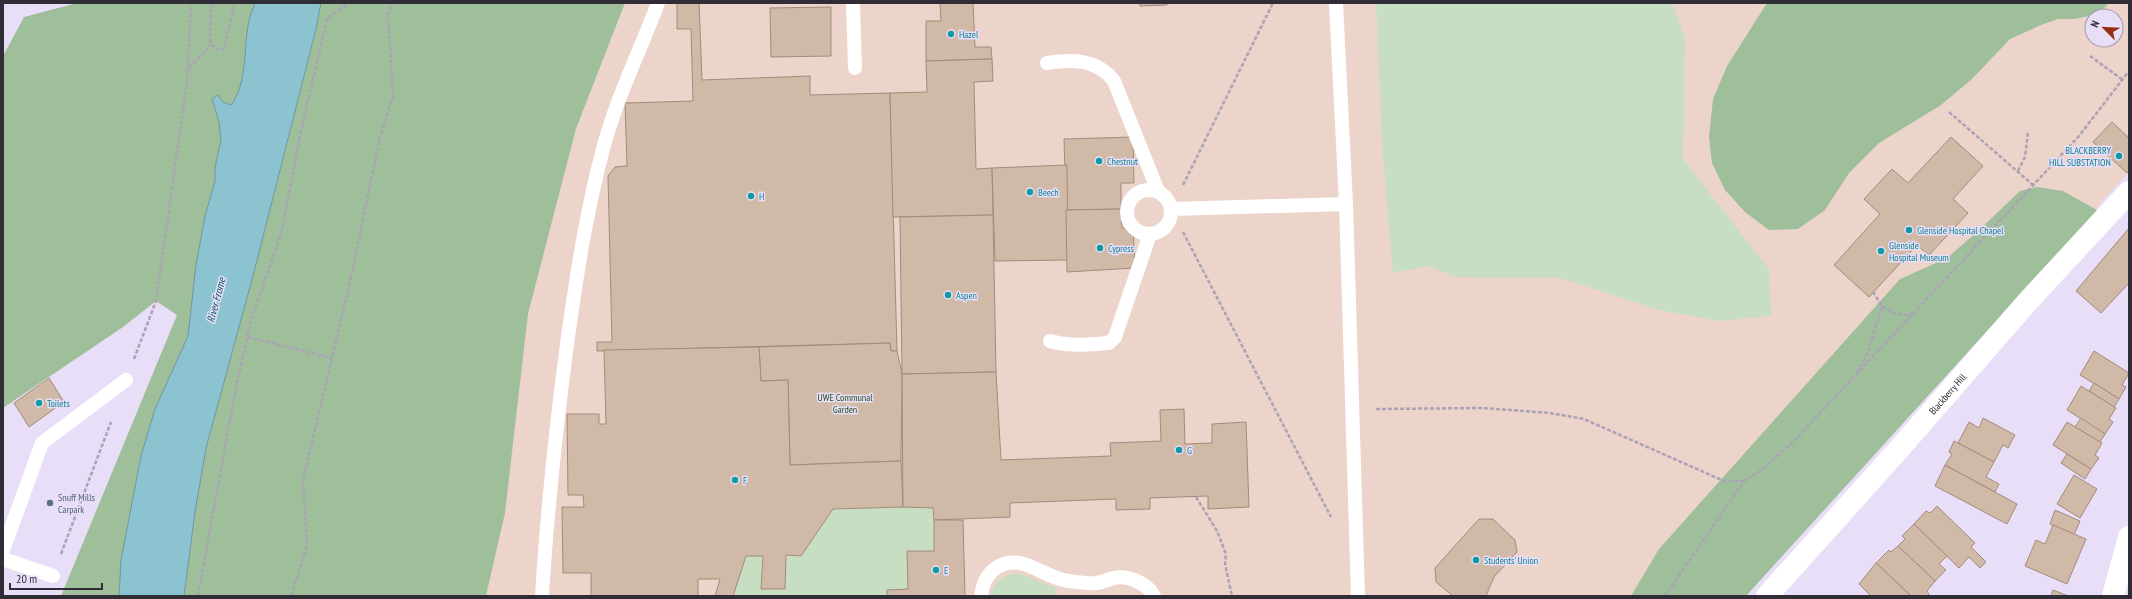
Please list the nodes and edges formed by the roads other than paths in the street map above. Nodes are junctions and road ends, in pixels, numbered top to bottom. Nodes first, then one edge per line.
1 (658, 3) edge
2 (853, 3) edge
3 (1336, 3) edge
4 (1047, 63) dead end
5 (855, 68) dead end
6 (1158, 192) junction
7 (2129, 192) edge
8 (1346, 204) junction
9 (1171, 209) junction
10 (1150, 234) junction
11 (1050, 341) dead end
12 (126, 380) road end
13 (2129, 537) edge
14 (3, 550) edge
15 (3, 559) edge
16 (53, 576) road end
17 (542, 596) edge
18 (981, 596) edge
19 (1154, 596) edge
20 (1358, 596) edge
21 (1767, 596) edge
22 (2113, 596) edge

1 - 17 lane
2 - 5 lane
3 - 8 lane
4 - 6 lane
6 - 9 lane
6 - 10 lane
7 - 21 street, Blackberry Hill
8 - 9 lane
8 - 20 lane
9 - 10 lane
10 - 11 lane
12 - 14 lane
13 - 22 street
15 - 16 lane
18 - 19 lane

